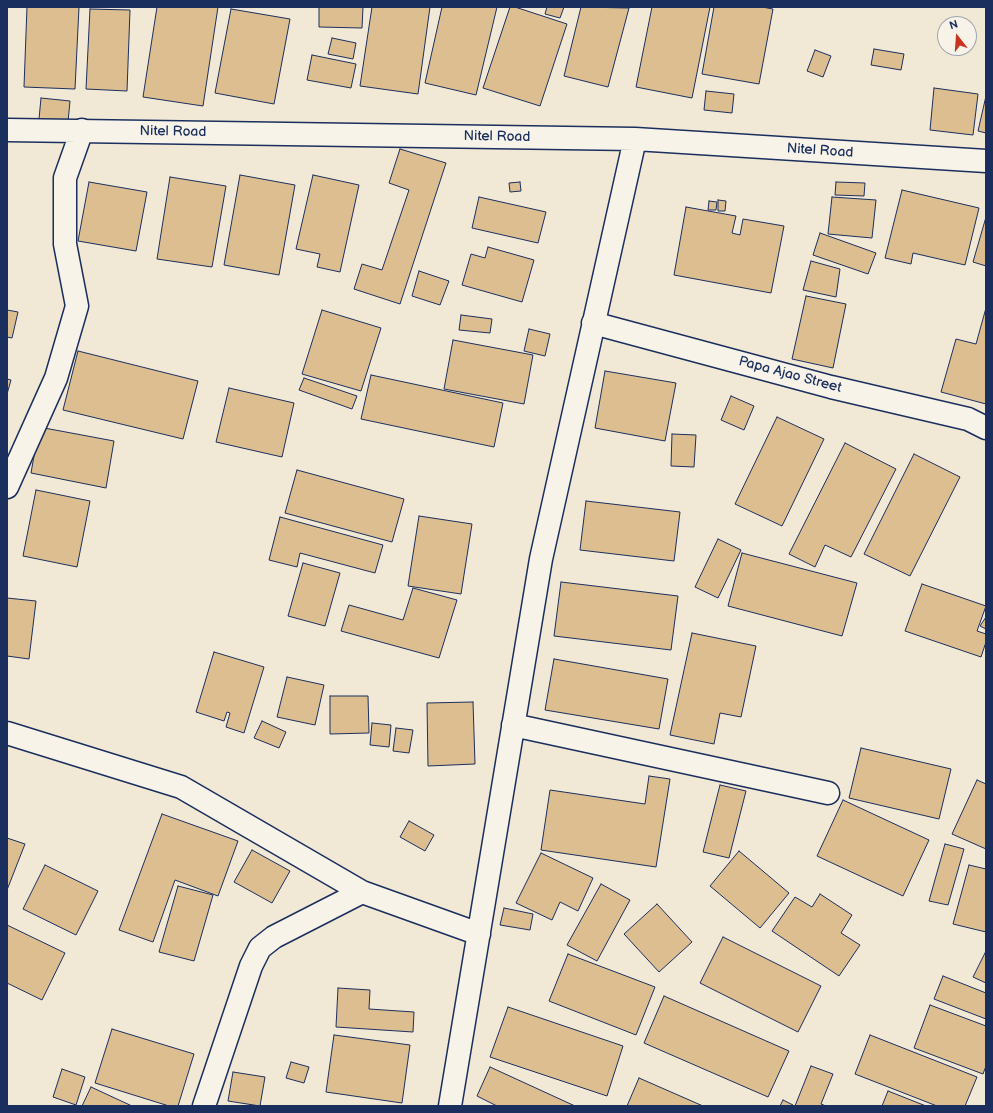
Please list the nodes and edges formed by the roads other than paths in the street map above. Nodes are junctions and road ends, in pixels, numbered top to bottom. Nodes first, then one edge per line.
1 (7, 130) edge
2 (82, 130) junction
3 (635, 139) junction
4 (986, 161) edge
5 (593, 322) junction
6 (986, 428) edge
7 (7, 487) edge
8 (513, 725) junction
9 (7, 733) edge
10 (828, 793) dead end
11 (362, 892) junction
12 (479, 934) junction
13 (204, 1106) edge
14 (450, 1106) edge

1 - 2 street, Nitel Road
2 - 3 street, Nitel Road
2 - 7 street
3 - 4 street, Nitel Road
3 - 5 street
5 - 6 street, Papa Ajao Street
5 - 8 street
8 - 10 street
8 - 12 street
9 - 11 street
11 - 12 street
11 - 13 street
12 - 14 street

